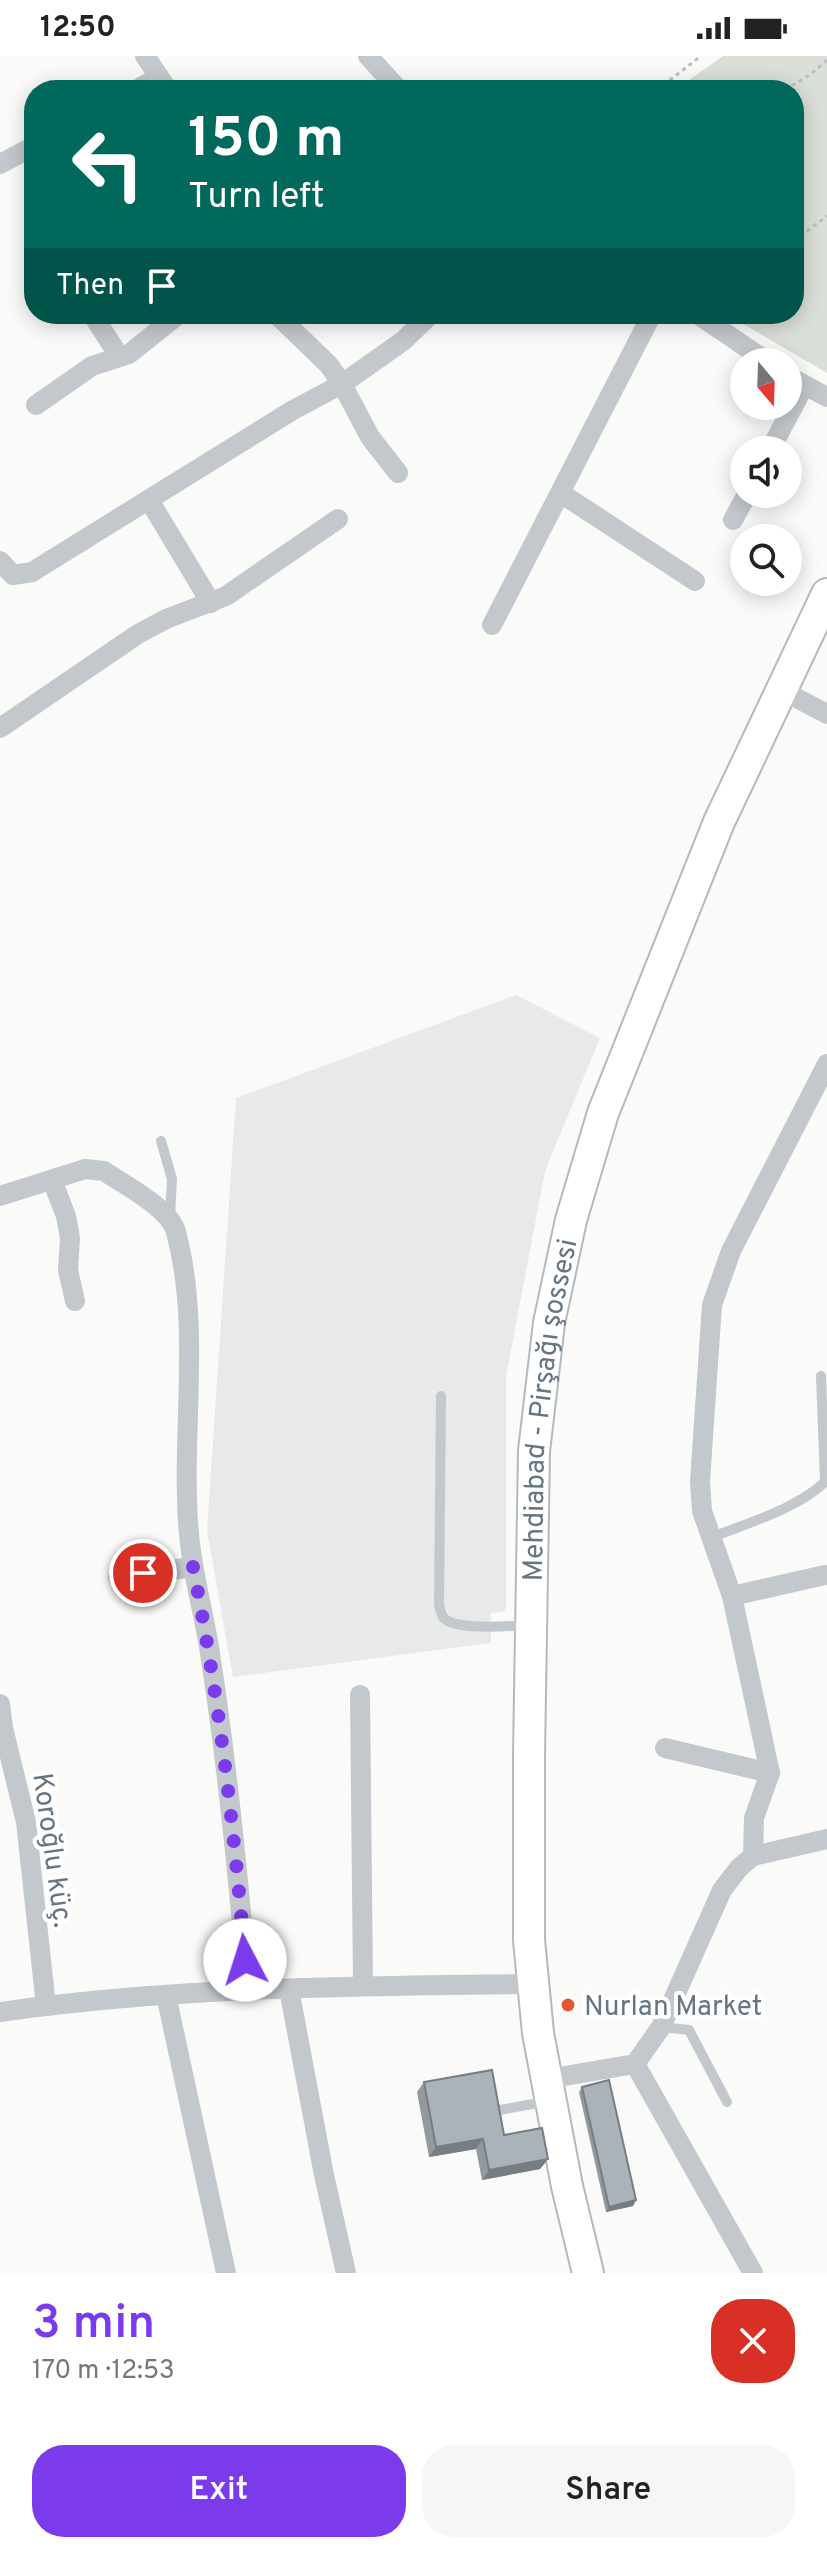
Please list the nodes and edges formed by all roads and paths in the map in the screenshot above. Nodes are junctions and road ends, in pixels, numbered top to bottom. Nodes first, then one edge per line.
1 (145, 56) edge
2 (368, 56) edge
3 (701, 56) edge
4 (827, 60) edge
5 (161, 80) edge
6 (390, 80) edge
7 (670, 80) edge
8 (801, 80) edge
9 (24, 151) edge
10 (0, 164) edge
11 (827, 216) edge
12 (804, 233) edge
13 (98, 324) edge
14 (167, 324) edge
15 (286, 324) edge
16 (421, 324) edge
17 (647, 324) edge
18 (712, 324) edge
19 (747, 348) edge
20 (119, 356) junction
21 (342, 384) junction
22 (802, 384) edge
23 (827, 397) edge
24 (36, 405) dead end
25 (398, 473) dead end
26 (562, 494) junction
27 (149, 500) junction
28 (739, 508) edge
29 (338, 519) dead end
30 (733, 520) dead end
31 (0, 561) edge
32 (695, 581) dead end
33 (827, 594) edge
34 (211, 603) junction
35 (492, 625) dead end
36 (781, 690) junction
37 (827, 714) edge
38 (0, 728) edge
39 (827, 1064) edge
40 (820, 1093) edge
41 (161, 1141) dead end
42 (52, 1180) junction
43 (0, 1196) edge
44 (170, 1218) junction
45 (75, 1301) dead end
46 (821, 1376) dead end
47 (441, 1396) dead end
48 (710, 1538) junction
49 (193, 1567) junction
50 (825, 1575) dead end
51 (118, 1577) dead end
52 (732, 1596) junction
53 (531, 1625) junction
54 (360, 1695) dead end
55 (0, 1704) edge
56 (665, 1748) dead end
57 (7, 1771) edge
58 (770, 1773) junction
59 (827, 1839) edge
60 (753, 1856) junction
61 (532, 1984) junction
62 (363, 1986) junction
63 (289, 1989) junction
64 (248, 1990) junction
65 (166, 1995) junction
66 (46, 2006) junction
67 (0, 2012) edge
68 (661, 2027) junction
69 (635, 2064) junction
70 (549, 2090) junction
71 (727, 2102) dead end
72 (500, 2110) edge
73 (226, 2273) edge
74 (346, 2273) edge
75 (588, 2273) edge
76 (753, 2273) edge

1 - 5 street
2 - 6 street
3 - 7 path
4 - 8 path
9 - 10 street
11 - 12 path
13 - 20 street
14 - 20 street
15 - 21 street
16 - 21 street
17 - 26 street
18 - 19 street
20 - 24 street
21 - 25 street
21 - 27 street
22 - 23 street
26 - 32 street
26 - 35 street
27 - 31 street
27 - 34 street
28 - 30 street
29 - 34 street
33 - 36 main road, Mehdiabad - Pirşağı şossesi
34 - 38 street
36 - 37 street
36 - 53 main road, Mehdiabad - Pirşağı şossesi
39 - 40 street
40 - 48 street
41 - 44 lane
42 - 43 street
42 - 44 street
42 - 45 street
44 - 49 street
46 - 48 lane
47 - 53 lane
48 - 52 street
49 - 51 street
49 - 64 street
50 - 52 street
52 - 58 street
53 - 61 main road, Mehdiabad - Pirşağı şossesi
54 - 62 street
55 - 57 street, Koroğlu küç.
56 - 58 street
57 - 66 street, Koroğlu küç.
58 - 60 street
59 - 60 street
60 - 68 street
61 - 62 street
61 - 70 main road, Mehdiabad - Pirşağı şossesi
62 - 63 street
63 - 64 street
63 - 74 street
64 - 65 street
65 - 66 street
65 - 73 street
66 - 67 street
68 - 69 street
68 - 71 lane
69 - 70 street
69 - 76 street
70 - 72 lane
70 - 75 main road, Mehdiabad - Pirşağı şossesi

